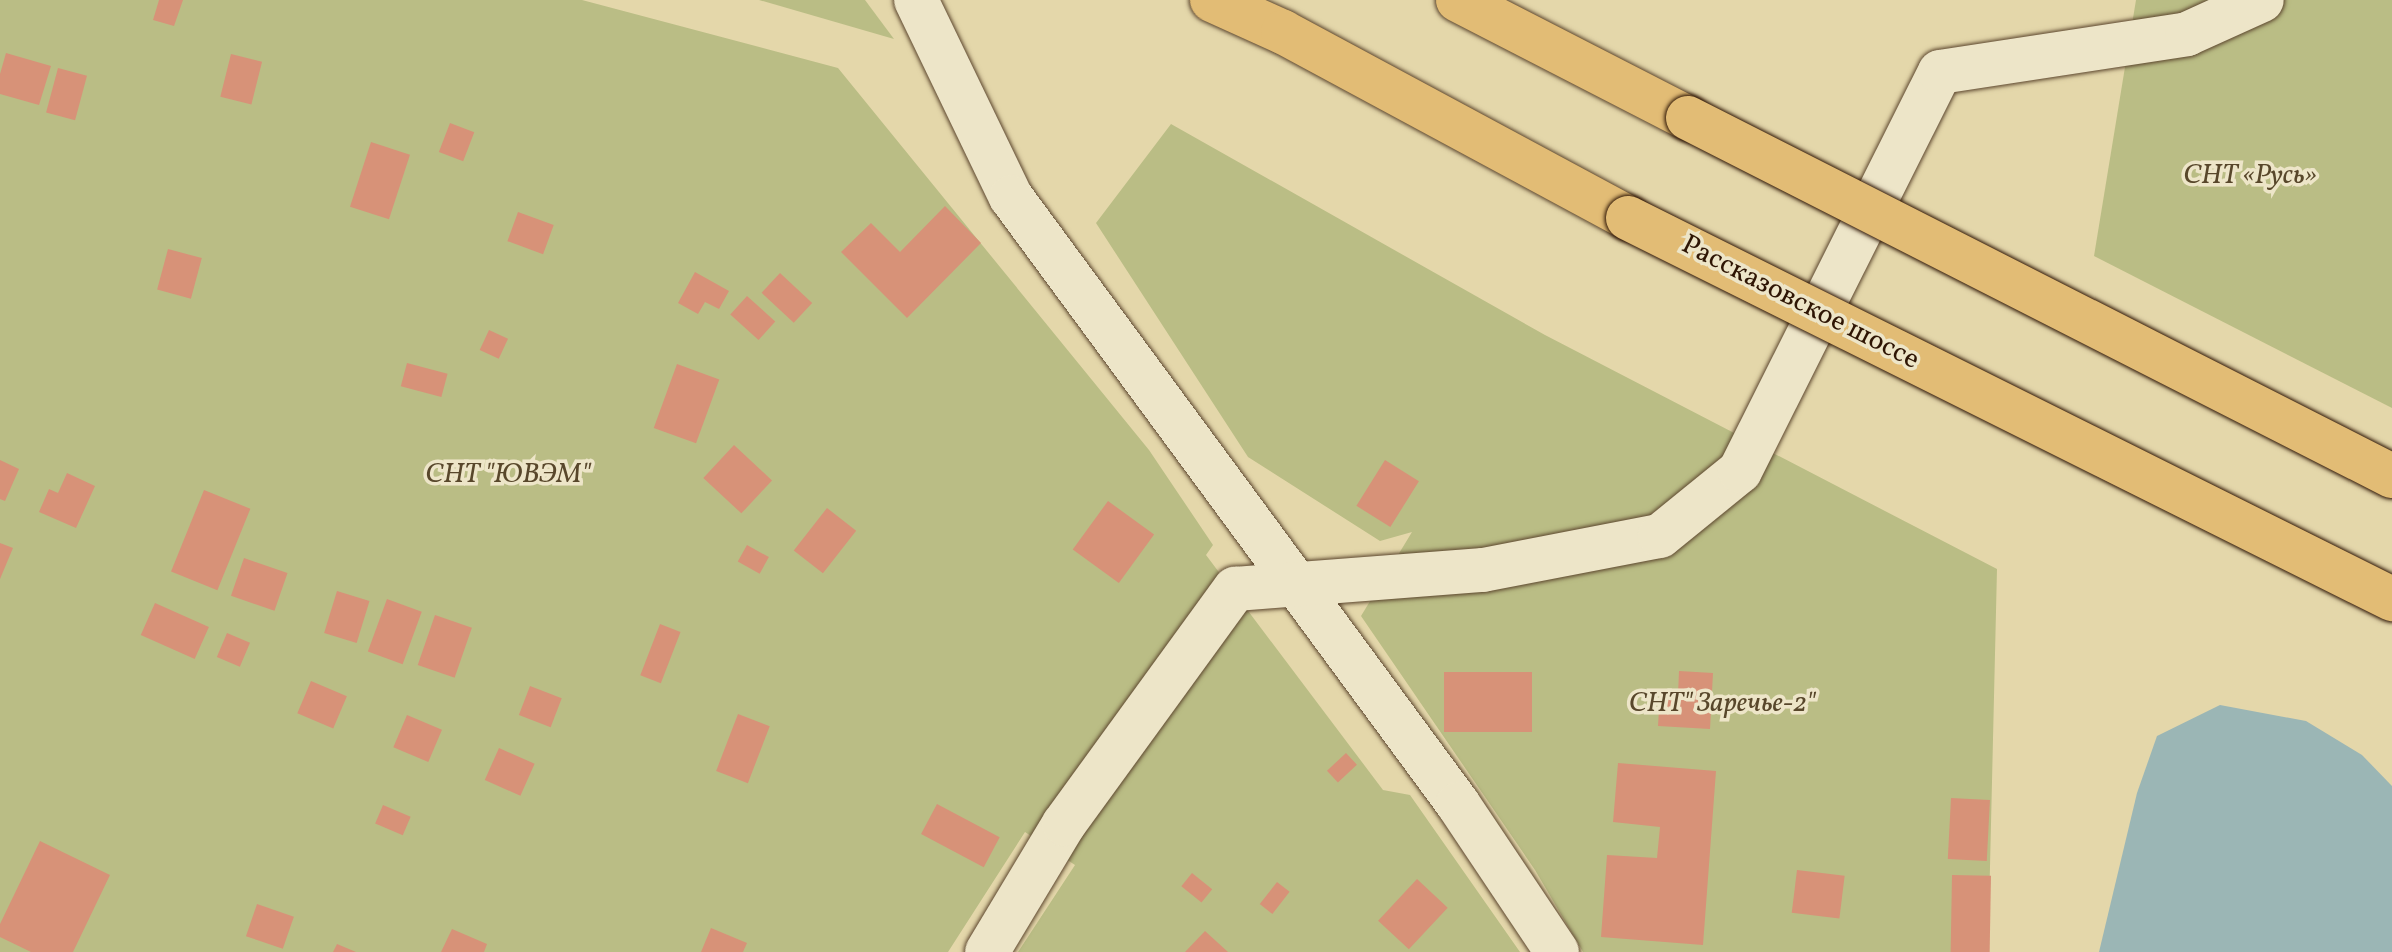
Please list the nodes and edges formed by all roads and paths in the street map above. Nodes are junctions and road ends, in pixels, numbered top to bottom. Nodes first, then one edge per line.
1 (916, 0) edge
2 (1212, 0) edge
3 (1458, 0) edge
4 (2262, 0) edge
5 (2392, 476) edge
6 (1294, 583) junction
7 (2392, 599) edge
8 (987, 952) edge
9 (1557, 952) edge

1 - 6 street
2 - 7 main road, Рассказовское шоссе, bridge
3 - 5 main road, bridge
4 - 6 street
6 - 8 street
6 - 9 street

